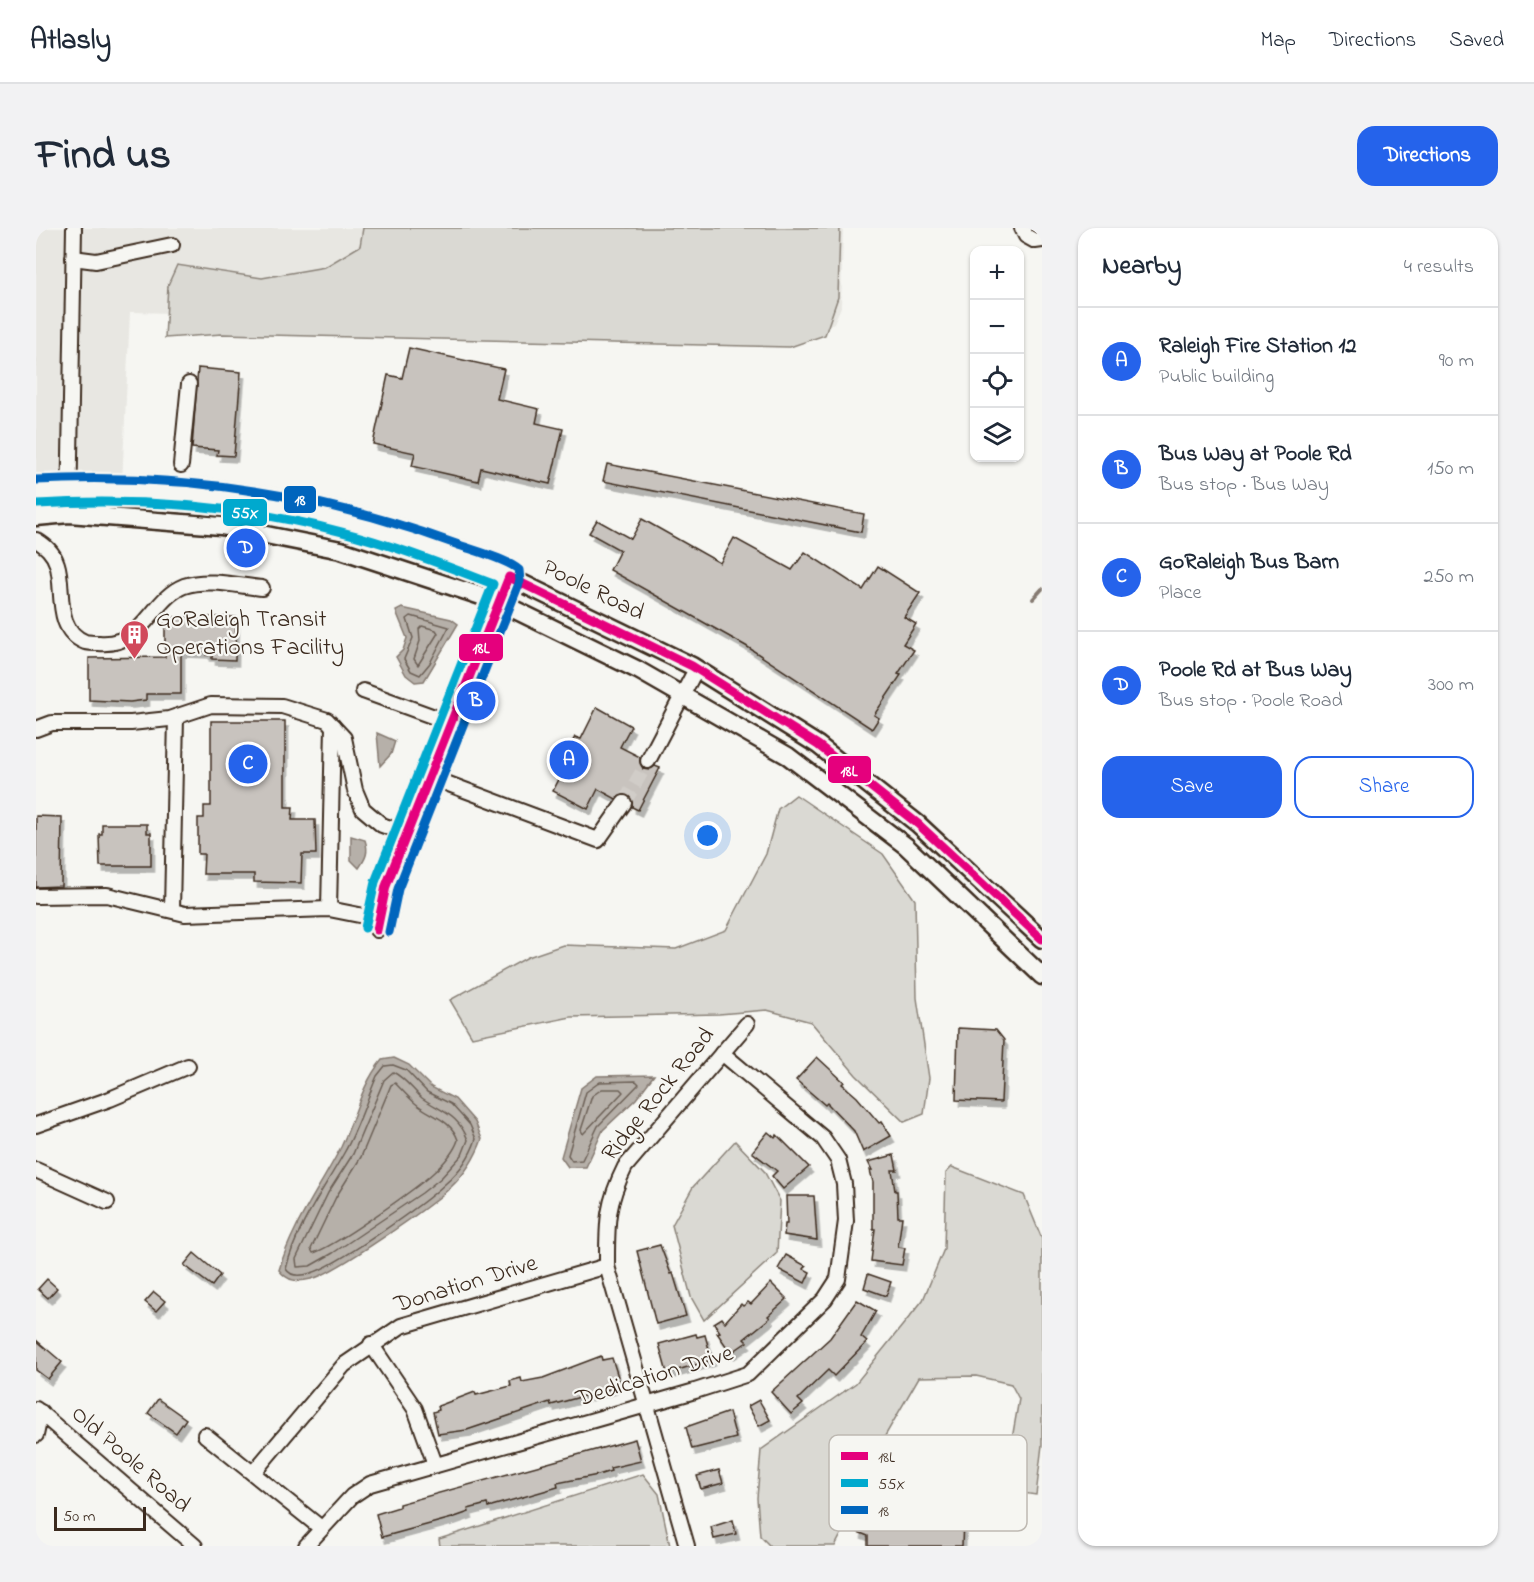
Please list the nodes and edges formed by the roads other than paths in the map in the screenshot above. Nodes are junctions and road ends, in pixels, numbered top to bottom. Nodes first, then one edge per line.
1 (74, 228) edge
2 (1022, 228) edge
3 (1042, 240) edge
4 (172, 245) dead end
5 (73, 258) junction
6 (189, 384) dead end
7 (181, 465) dead end
8 (69, 489) junction
9 (36, 492) edge
10 (69, 514) junction
11 (36, 517) edge
12 (36, 540) edge
13 (509, 577) junction
14 (262, 588) dead end
15 (499, 602) junction
16 (696, 669) junction
17 (363, 691) dead end
18 (681, 695) junction
19 (176, 717) junction
20 (451, 723) junction
21 (333, 726) junction
22 (36, 729) edge
23 (648, 761) tunnel mouth
24 (430, 777) junction
25 (624, 803) tunnel mouth
26 (918, 824) junction
27 (407, 834) junction
28 (906, 846) junction
29 (36, 896) edge
30 (329, 909) junction
31 (172, 910) junction
32 (1042, 939) edge
33 (1042, 976) edge
34 (747, 1024) dead end
35 (722, 1053) junction
36 (188, 1066) dead end
37 (36, 1125) edge
38 (36, 1170) edge
39 (107, 1202) dead end
40 (607, 1266) junction
41 (371, 1344) junction
42 (647, 1405) junction
43 (38, 1411) edge
44 (36, 1435) edge
45 (205, 1435) dead end
46 (435, 1464) junction
47 (253, 1473) junction
48 (321, 1528) junction
49 (195, 1546) edge
50 (306, 1546) edge
51 (687, 1546) edge

1 - 5 street
2 - 3 street
4 - 5 street
5 - 8 street
6 - 7 street
8 - 9 main road, Poole Road
8 - 10 street
8 - 13 main road, Poole Road
10 - 11 main road
10 - 15 main road
12 - 14 street
13 - 15 street
13 - 16 main road, Poole Road
15 - 18 main road
15 - 20 street
16 - 18 street
16 - 26 main road, Poole Road
17 - 20 street
18 - 23 street
18 - 28 main road
19 - 21 street
19 - 22 street
19 - 31 street
20 - 24 street
21 - 27 street
21 - 30 street
24 - 25 street
24 - 27 street
26 - 28 main road
26 - 32 main road, Poole Road
27 - 30 street
28 - 33 main road
29 - 31 street
30 - 31 street
34 - 35 street, Ridge Rock Road
35 - 40 street, Ridge Rock Road
35 - 42 street, Dedication Drive
36 - 37 street
38 - 39 street
40 - 41 street, Donation Drive
40 - 42 street, Ridge Rock Road
41 - 46 street
41 - 47 street, Donation Drive
42 - 46 street, Dedication Drive
42 - 51 street, Ridge Rock Road
43 - 44 street
43 - 49 street, Old Poole Road
45 - 47 street
46 - 48 street, Dedication Drive
47 - 48 street
48 - 50 street, Dedication Drive

